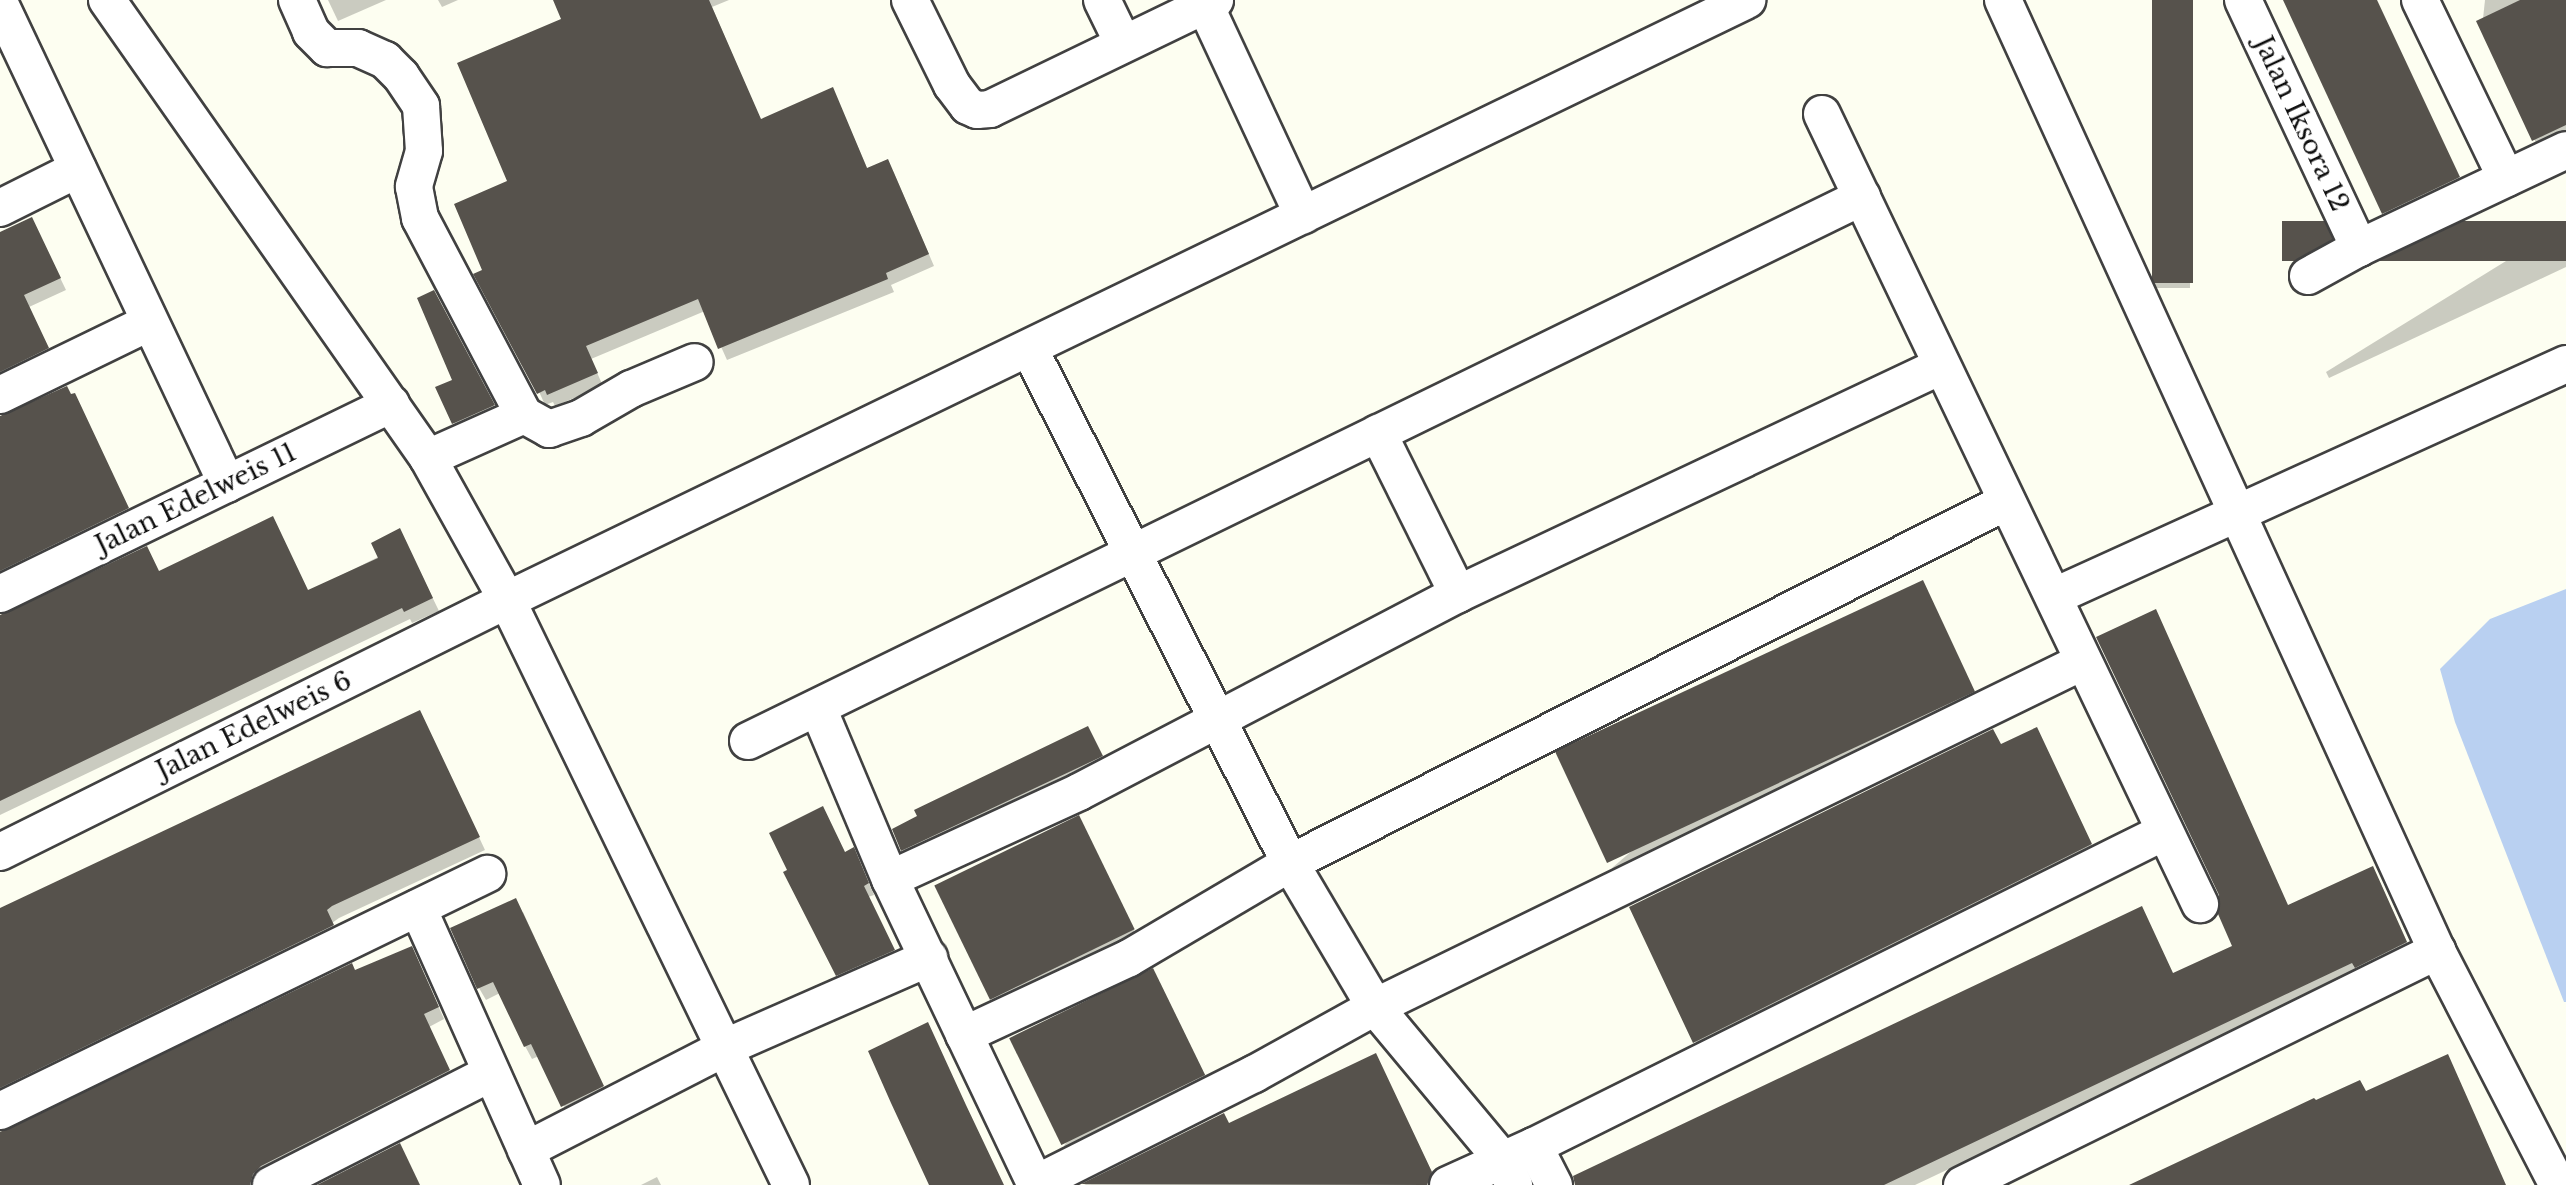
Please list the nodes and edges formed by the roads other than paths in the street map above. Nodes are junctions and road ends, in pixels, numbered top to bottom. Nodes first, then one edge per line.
1 (107, 0) edge
2 (297, 0) edge
3 (910, 0) edge
4 (1102, 0) edge
5 (1747, 0) edge
6 (2003, 0) edge
7 (2243, 0) edge
8 (2420, 0) edge
9 (1210, 3) edge
10 (2, 14) edge
11 (1123, 43) junction
12 (1822, 114) dead end
13 (2566, 150) edge
14 (78, 169) junction
15 (2506, 178) junction
16 (1862, 197) junction
17 (0, 208) edge
18 (1303, 215) junction
19 (2359, 248) junction
20 (2308, 276) dead end
21 (148, 323) junction
22 (1029, 348) junction
23 (695, 362) dead end
24 (2566, 364) edge
25 (1941, 366) junction
26 (0, 395) edge
27 (391, 404) junction
28 (524, 415) junction
29 (1378, 433) junction
30 (428, 458) junction
31 (227, 484) junction
32 (2006, 502) junction
33 (2238, 510) junction
34 (1132, 554) junction
35 (0, 594) edge
36 (1458, 594) junction
37 (2055, 596) junction
38 (507, 600) junction
39 (2082, 662) junction
40 (818, 708) junction
41 (1218, 717) junction
42 (748, 741) dead end
43 (2164, 832) junction
44 (0, 852) edge
45 (1290, 863) junction
46 (487, 874) dead end
47 (890, 879) junction
48 (2200, 904) dead end
49 (418, 908) junction
50 (2437, 951) junction
51 (929, 958) junction
52 (1375, 1007) junction
53 (964, 1035) junction
54 (726, 1047) junction
55 (491, 1073) junction
56 (0, 1111) edge
57 (526, 1150) junction
58 (1516, 1163) edge
59 (2556, 1163) edge
60 (1035, 1184) edge
61 (271, 1185) edge
62 (542, 1185) edge
63 (791, 1185) edge
64 (1448, 1185) edge
65 (1554, 1185) edge
66 (1962, 1185) edge

1 - 27 street
2 - 28 street
3 - 11 street
4 - 11 street
5 - 18 street, Jalan Edelweis 6
6 - 33 street
7 - 19 street, Jalan Iksora 12
8 - 15 street
9 - 11 street
9 - 18 street
10 - 14 street
12 - 16 street
13 - 15 street
14 - 17 street
14 - 21 street
15 - 19 street
16 - 25 street
16 - 29 street
18 - 22 street, Jalan Edelweis 6
19 - 20 street
21 - 26 street
21 - 31 street
22 - 34 street
22 - 38 street, Jalan Edelweis 6
23 - 28 street
24 - 33 street
25 - 32 street
25 - 36 street
27 - 30 street
27 - 31 street, Jalan Edelweis 11
28 - 30 street
29 - 34 street
29 - 36 street
30 - 38 street
31 - 35 street, Jalan Edelweis 11
32 - 37 street
32 - 45 street
33 - 37 street
33 - 50 street
34 - 40 street
34 - 41 street
36 - 41 street
37 - 39 street
38 - 44 street, Jalan Edelweis 6
38 - 54 street
39 - 43 street
39 - 52 street
40 - 42 street
40 - 47 street
41 - 45 street
41 - 47 street
43 - 48 street
43 - 58 street
45 - 52 street
45 - 53 street
46 - 49 street
47 - 51 street
49 - 55 street
49 - 56 street
50 - 59 street
50 - 66 street
51 - 53 street
51 - 54 street
52 - 58 street
52 - 60 street
53 - 60 street
54 - 57 street
54 - 63 street
55 - 57 street
55 - 61 street
57 - 62 street
58 - 64 street
58 - 65 street

